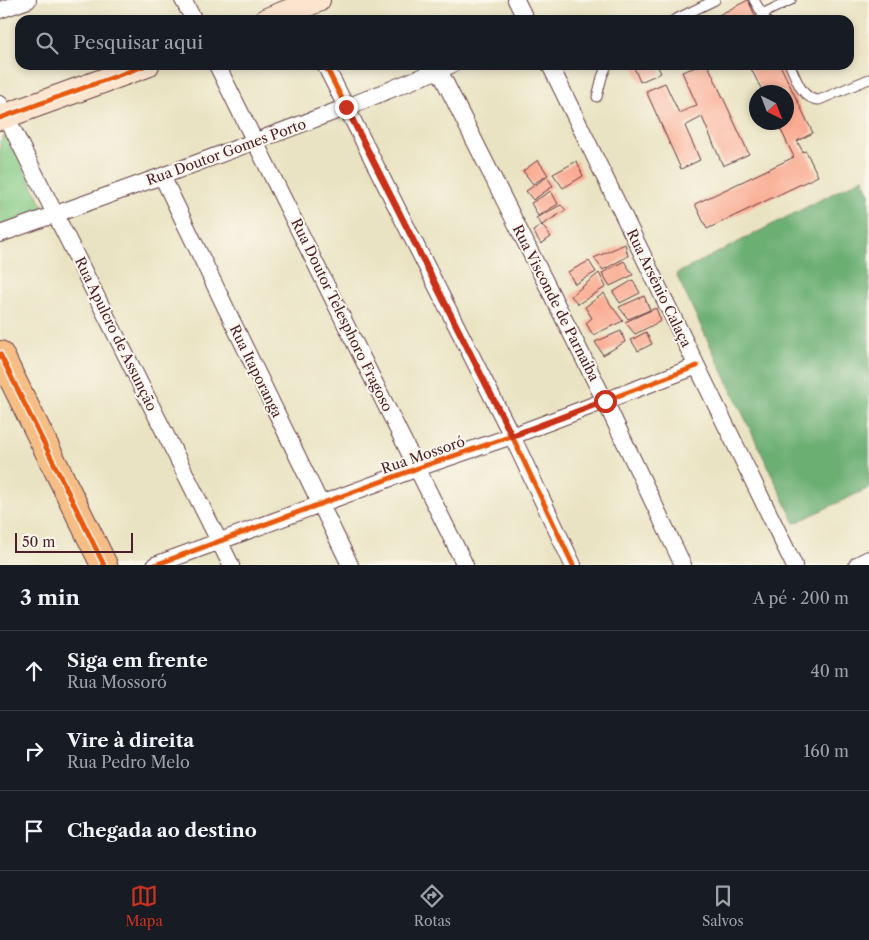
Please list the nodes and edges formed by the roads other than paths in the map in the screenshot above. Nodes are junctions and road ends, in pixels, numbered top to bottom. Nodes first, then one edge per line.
1 (28, 0) edge
2 (184, 0) edge
3 (318, 0) edge
4 (715, 0) edge
5 (754, 0) edge
6 (791, 0) edge
7 (0, 10) edge
8 (297, 10) edge
9 (192, 15) edge
10 (282, 15) edge
11 (684, 15) edge
12 (763, 15) edge
13 (767, 15) edge
14 (132, 70) edge
15 (220, 70) edge
16 (328, 70) edge
17 (438, 70) edge
18 (446, 70) edge
19 (552, 70) edge
20 (605, 70) edge
21 (792, 70) edge
22 (869, 79) edge
23 (597, 97) dead end
24 (346, 107) junction
25 (2, 113) edge
26 (256, 140) junction
27 (162, 176) junction
28 (56, 213) junction
29 (0, 234) edge
30 (0, 354) edge
31 (697, 366) junction
32 (605, 401) junction
33 (512, 436) junction
34 (418, 468) junction
35 (320, 504) junction
36 (219, 540) junction
37 (869, 559) edge
38 (104, 565) edge
39 (155, 565) edge
40 (231, 565) edge
41 (350, 565) edge
42 (465, 565) edge
43 (573, 565) edge
44 (683, 565) edge
45 (794, 565) edge
46 (857, 565) edge

1 - 7 street
2 - 9 street
3 - 8 street
4 - 11 lane
5 - 12 lane
6 - 13 lane
8 - 10 street
14 - 25 street
15 - 26 street, Rua Doutor Telesphoro Fragoso
16 - 24 street
17 - 24 street, Rua Doutor Gomes Porto
18 - 32 street, Rua Visconde de Parnaíba
19 - 31 street, Rua Arsênio Calaça
20 - 23 lane
21 - 22 lane
24 - 26 street, Rua Doutor Gomes Porto
24 - 33 street
25 - 28 street, Rua Apulcro de Assunção
26 - 27 street, Rua Doutor Gomes Porto
26 - 34 street, Rua Doutor Telesphoro Fragoso
27 - 28 street, Rua Doutor Gomes Porto
27 - 35 street, Rua Itaporanga
28 - 29 street, Rua Doutor Gomes Porto
28 - 36 street, Rua Apulcro de Assunção
30 - 38 main road
31 - 32 street, Rua Mossoró
31 - 45 street, Rua Arsênio Calaça
32 - 33 street, Rua Mossoró
32 - 44 street, Rua Visconde de Parnaíba
33 - 34 street, Rua Mossoró
33 - 43 street
34 - 35 street, Rua Mossoró
34 - 42 street, Rua Doutor Telesphoro Fragoso
35 - 36 street, Rua Mossoró
35 - 41 street, Rua Itaporanga
36 - 39 street, Rua Mossoró
36 - 40 street, Rua Apulcro de Assunção
37 - 46 street

